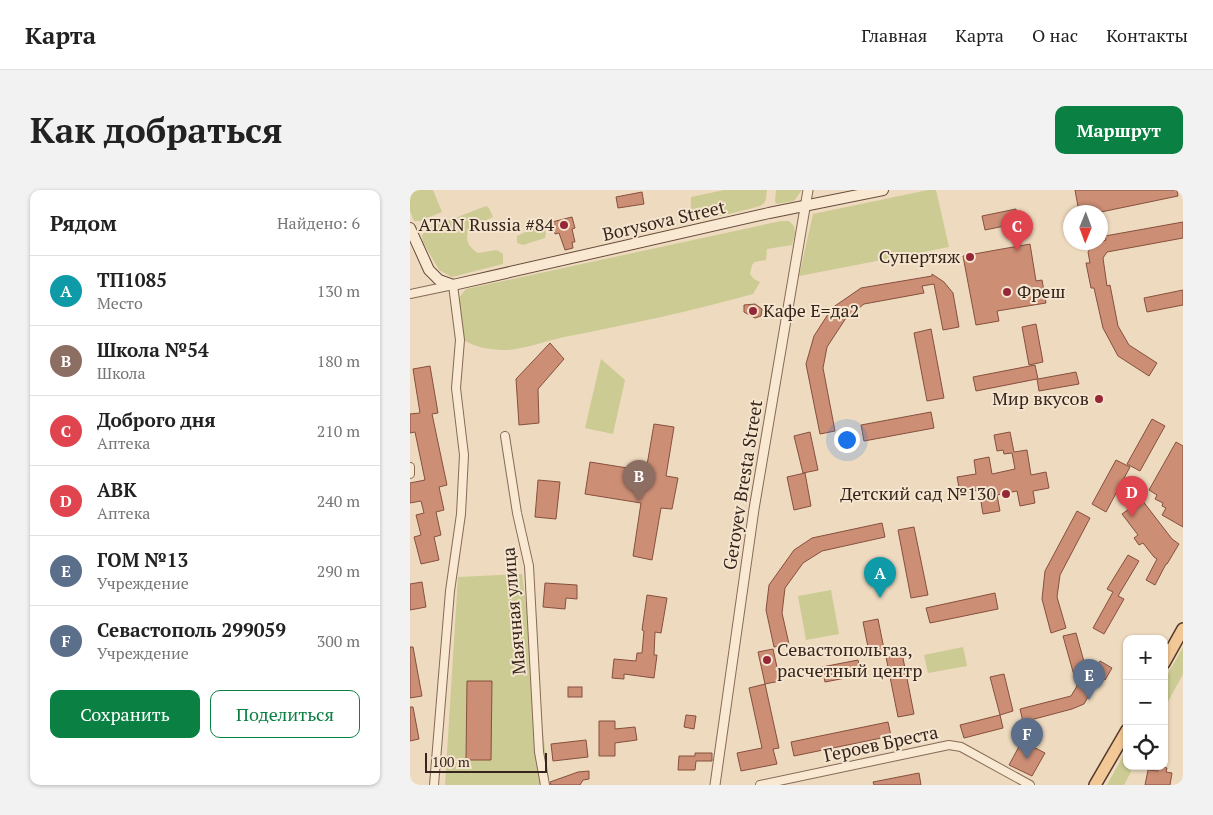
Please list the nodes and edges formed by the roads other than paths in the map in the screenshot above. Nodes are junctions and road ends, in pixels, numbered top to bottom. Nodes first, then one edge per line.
1 (808, 190) edge
2 (883, 190) edge
3 (805, 206) junction
4 (410, 228) edge
5 (453, 285) junction
6 (410, 294) edge
7 (505, 436) dead end
8 (410, 467) edge
9 (410, 474) edge
10 (1183, 629) edge
11 (1168, 657) edge
12 (1123, 737) edge
13 (434, 785) edge
14 (545, 785) edge
15 (715, 785) edge
16 (760, 785) edge
17 (1030, 785) edge
18 (1095, 785) edge

1 - 3 street, Geroyev Bresta Street
2 - 3 main road, Borysova Street
3 - 5 main road, Borysova Street
3 - 15 street, Geroyev Bresta Street
4 - 5 main road
5 - 6 street
5 - 13 street
7 - 14 street, Маячная улица
8 - 9 street
10 - 11 main road
12 - 18 main road
16 - 17 street, Героев Бреста

